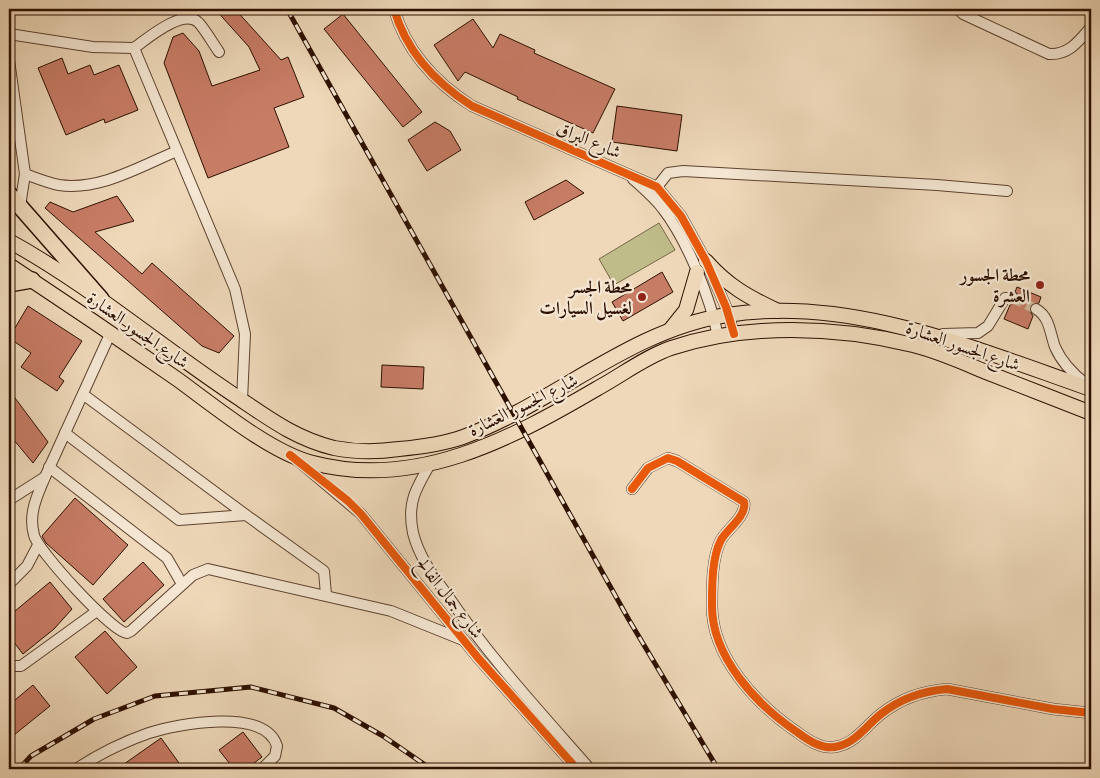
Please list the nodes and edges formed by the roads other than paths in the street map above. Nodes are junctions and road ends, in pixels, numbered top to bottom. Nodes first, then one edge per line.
1 (387, 9) edge
2 (958, 9) edge
3 (395, 13) edge
4 (1091, 27) edge
5 (9, 34) edge
6 (134, 48) junction
7 (219, 52) dead end
8 (9, 60) edge
9 (177, 151) junction
10 (627, 173) junction
11 (25, 174) junction
12 (657, 187) junction
13 (1007, 191) dead end
14 (9, 194) edge
15 (20, 206) junction
16 (9, 241) edge
17 (706, 261) junction
18 (9, 265) edge
19 (697, 272) junction
20 (32, 280) junction
21 (9, 284) edge
22 (1013, 298) dead end
23 (101, 299) junction
24 (1036, 309) tunnel mouth
25 (779, 311) junction
26 (729, 314) junction
27 (713, 318) junction
28 (670, 330) junction
29 (111, 332) junction
30 (734, 334) junction
31 (929, 334) junction
32 (718, 337) junction
33 (1091, 388) edge
34 (84, 395) junction
35 (242, 400) junction
36 (1091, 413) edge
37 (65, 433) junction
38 (290, 454) junction
39 (429, 466) junction
40 (47, 472) junction
41 (632, 489) dead end
42 (9, 500) edge
43 (246, 515) junction
44 (38, 546) junction
45 (9, 584) edge
46 (182, 584) junction
47 (326, 595) junction
48 (97, 611) junction
49 (463, 640) junction
50 (9, 666) edge
51 (1091, 713) edge
52 (76, 769) edge
53 (262, 769) edge
54 (577, 769) edge
55 (590, 769) edge

1 - 3 street
2 - 4 street
3 - 10 street, شارع البراق
5 - 6 street
6 - 7 street
6 - 9 street
8 - 11 street
9 - 11 street
9 - 35 street
10 - 12 street, شارع البراق
10 - 19 street, شارع البراق
11 - 15 street
12 - 13 street
12 - 17 street, شارع البراق
14 - 15 highway
15 - 23 highway
16 - 23 main road, شارع الجسور العشارة
17 - 25 main road
17 - 26 street, شارع البراق
18 - 20 main road, شارع الجسور العشارة
19 - 27 street, شارع البراق
19 - 28 main road
20 - 21 highway
20 - 29 main road, شارع الجسور العشارة
22 - 31 street
23 - 35 main road, شارع الجسور العشارة
24 - 33 street
25 - 26 main road, شارع الجسور العشارة
25 - 31 main road, شارع الجسور العشارة
26 - 27 main road, شارع الجسور العشارة
26 - 30 street, شارع البراق
27 - 28 main road, شارع الجسور العشارة
27 - 32 street, شارع البراق
28 - 35 main road, شارع الجسور العشارة
29 - 34 street
29 - 38 main road, شارع الجسور العشارة
30 - 32 main road, شارع الجسور العشارة
30 - 36 main road, شارع الجسور العشارة
31 - 33 main road, شارع الجسور العشارة
32 - 39 main road, شارع الجسور العشارة
34 - 37 street
34 - 43 street
37 - 40 street
37 - 43 street
38 - 39 main road, شارع الجسور العشارة
38 - 49 street, شارع جمال الفالح
39 - 55 street, شارع جمال الفالح
40 - 42 street
40 - 44 street
40 - 46 street
41 - 51 street
43 - 47 street
44 - 45 street
44 - 48 street
46 - 47 street
46 - 48 street
47 - 49 street
48 - 50 street
49 - 54 street, شارع جمال الفالح
52 - 53 street

